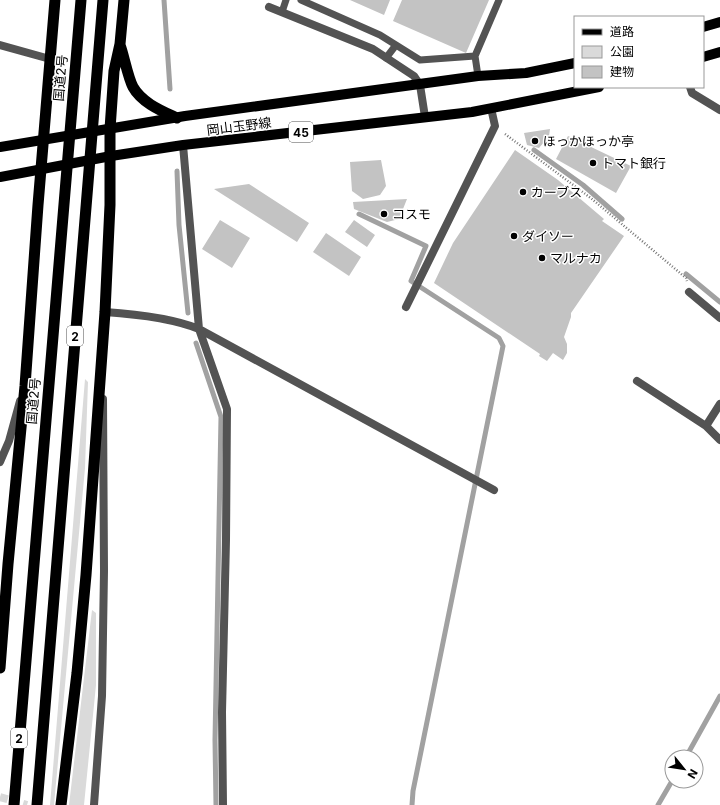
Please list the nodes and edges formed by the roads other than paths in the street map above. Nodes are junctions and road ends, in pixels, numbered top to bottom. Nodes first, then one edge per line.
1 (55, 0) edge
2 (80, 0) edge
3 (103, 0) edge
4 (124, 0) edge
5 (286, 0) edge
6 (301, 0) edge
7 (499, 0) edge
8 (269, 7) dead end
9 (282, 12) junction
10 (720, 22) edge
11 (704, 27) edge
12 (0, 44) edge
13 (120, 44) junction
14 (396, 45) junction
15 (720, 52) edge
16 (475, 56) junction
17 (704, 57) edge
18 (386, 58) junction
19 (50, 59) junction
20 (574, 63) edge
21 (478, 76) junction
22 (420, 85) junction
23 (594, 88) edge
24 (690, 88) edge
25 (491, 108) junction
26 (720, 110) edge
27 (426, 117) junction
28 (177, 118) junction
29 (110, 129) junction
30 (44, 140) junction
31 (183, 146) junction
32 (0, 147) edge
33 (111, 156) junction
34 (41, 170) junction
35 (0, 177) edge
36 (689, 292) road end
37 (406, 307) dead end
38 (105, 312) junction
39 (720, 318) edge
40 (199, 329) junction
41 (103, 346) junction
42 (637, 380) dead end
43 (25, 386) junction
44 (720, 404) edge
45 (706, 426) junction
46 (720, 440) edge
47 (0, 462) edge
48 (494, 490) dead end
49 (3, 605) edge
50 (0, 668) edge
51 (14, 805) edge
52 (37, 805) edge
53 (61, 805) edge
54 (94, 805) edge
55 (223, 805) edge

1 - 19 highway
2 - 51 highway, 国道2号 / 2
3 - 52 highway, 2
4 - 13 highway
5 - 9 lane
6 - 14 lane
7 - 16 lane
8 - 9 street
9 - 18 street
10 - 11 main road
12 - 19 street
13 - 28 highway
13 - 29 highway
14 - 16 lane
14 - 18 lane
15 - 17 main road
16 - 21 lane
18 - 22 street
19 - 30 highway
20 - 21 main road, 岡山玉野線
21 - 22 main road, 岡山玉野線
22 - 27 street
22 - 28 main road, 岡山玉野線
23 - 25 main road, 岡山玉野線 / 45
24 - 26 street
25 - 27 main road, 岡山玉野線 / 45
25 - 37 street
27 - 31 main road, 岡山玉野線 / 45
28 - 29 main road, 岡山玉野線
29 - 30 main road, 岡山玉野線
29 - 33 highway
30 - 32 main road, 岡山玉野線
30 - 34 highway
31 - 33 main road, 岡山玉野線 / 45
31 - 40 street
33 - 34 main road, 岡山玉野線 / 45
33 - 38 highway
34 - 35 main road, 岡山玉野線 / 45
34 - 43 highway
36 - 39 street
38 - 40 street
38 - 41 highway
40 - 48 street
40 - 55 street
41 - 53 highway
41 - 54 street
42 - 45 street
43 - 47 street
43 - 49 highway
44 - 45 street
45 - 46 street
49 - 50 highway

